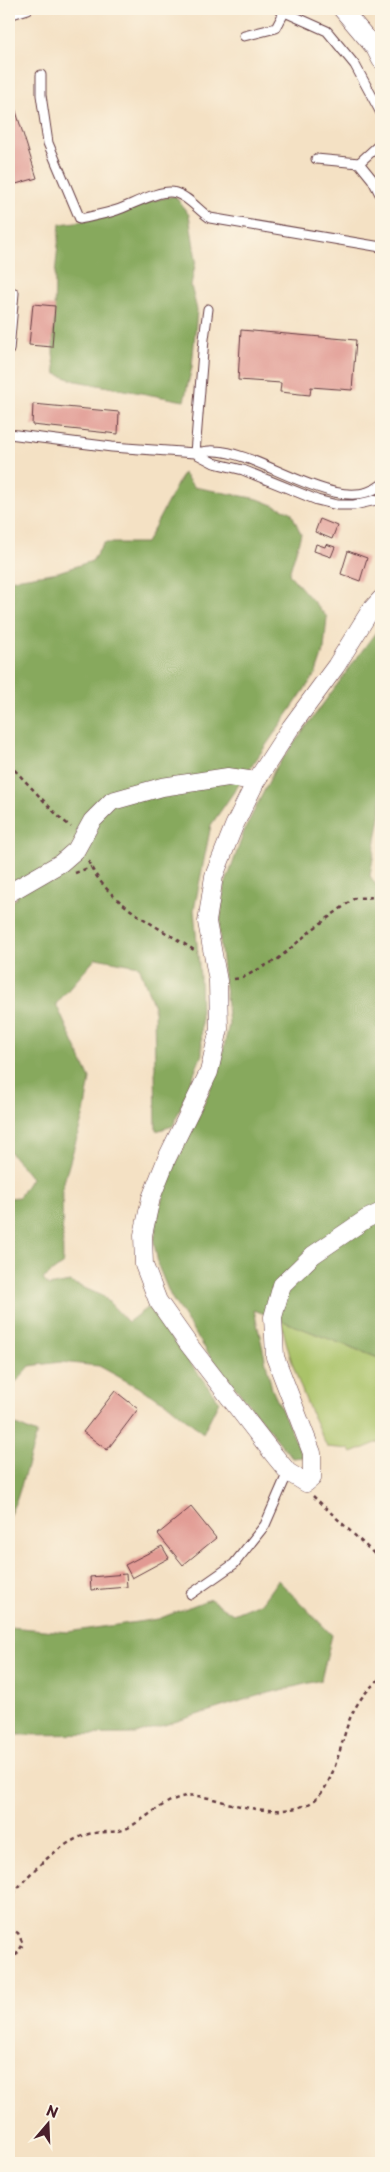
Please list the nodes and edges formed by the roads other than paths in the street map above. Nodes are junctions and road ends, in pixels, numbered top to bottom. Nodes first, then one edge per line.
1 (28, 9) edge
2 (342, 9) edge
3 (282, 10) edge
4 (9, 15) edge
5 (244, 36) dead end
6 (381, 60) edge
7 (42, 74) dead end
8 (381, 113) edge
9 (381, 143) edge
10 (316, 159) dead end
11 (359, 163) junction
12 (381, 196) edge
13 (381, 247) edge
14 (9, 292) edge
15 (208, 309) dead end
16 (9, 350) edge
17 (9, 434) edge
18 (195, 453) junction
19 (381, 485) edge
20 (338, 493) junction
21 (381, 499) edge
22 (337, 505) junction
23 (381, 600) edge
24 (256, 781) junction
25 (9, 893) edge
26 (381, 1212) edge
27 (288, 1472) junction
28 (191, 1594) dead end

1 - 4 lane
2 - 6 street
3 - 5 lane
3 - 8 lane
7 - 13 lane
9 - 11 lane
10 - 11 lane
11 - 12 lane
14 - 16 lane
15 - 18 lane
17 - 18 lane
18 - 20 lane
18 - 22 lane
19 - 20 lane
20 - 22 lane
21 - 22 lane
23 - 24 street
24 - 25 street
24 - 27 street
26 - 27 street
27 - 28 lane

